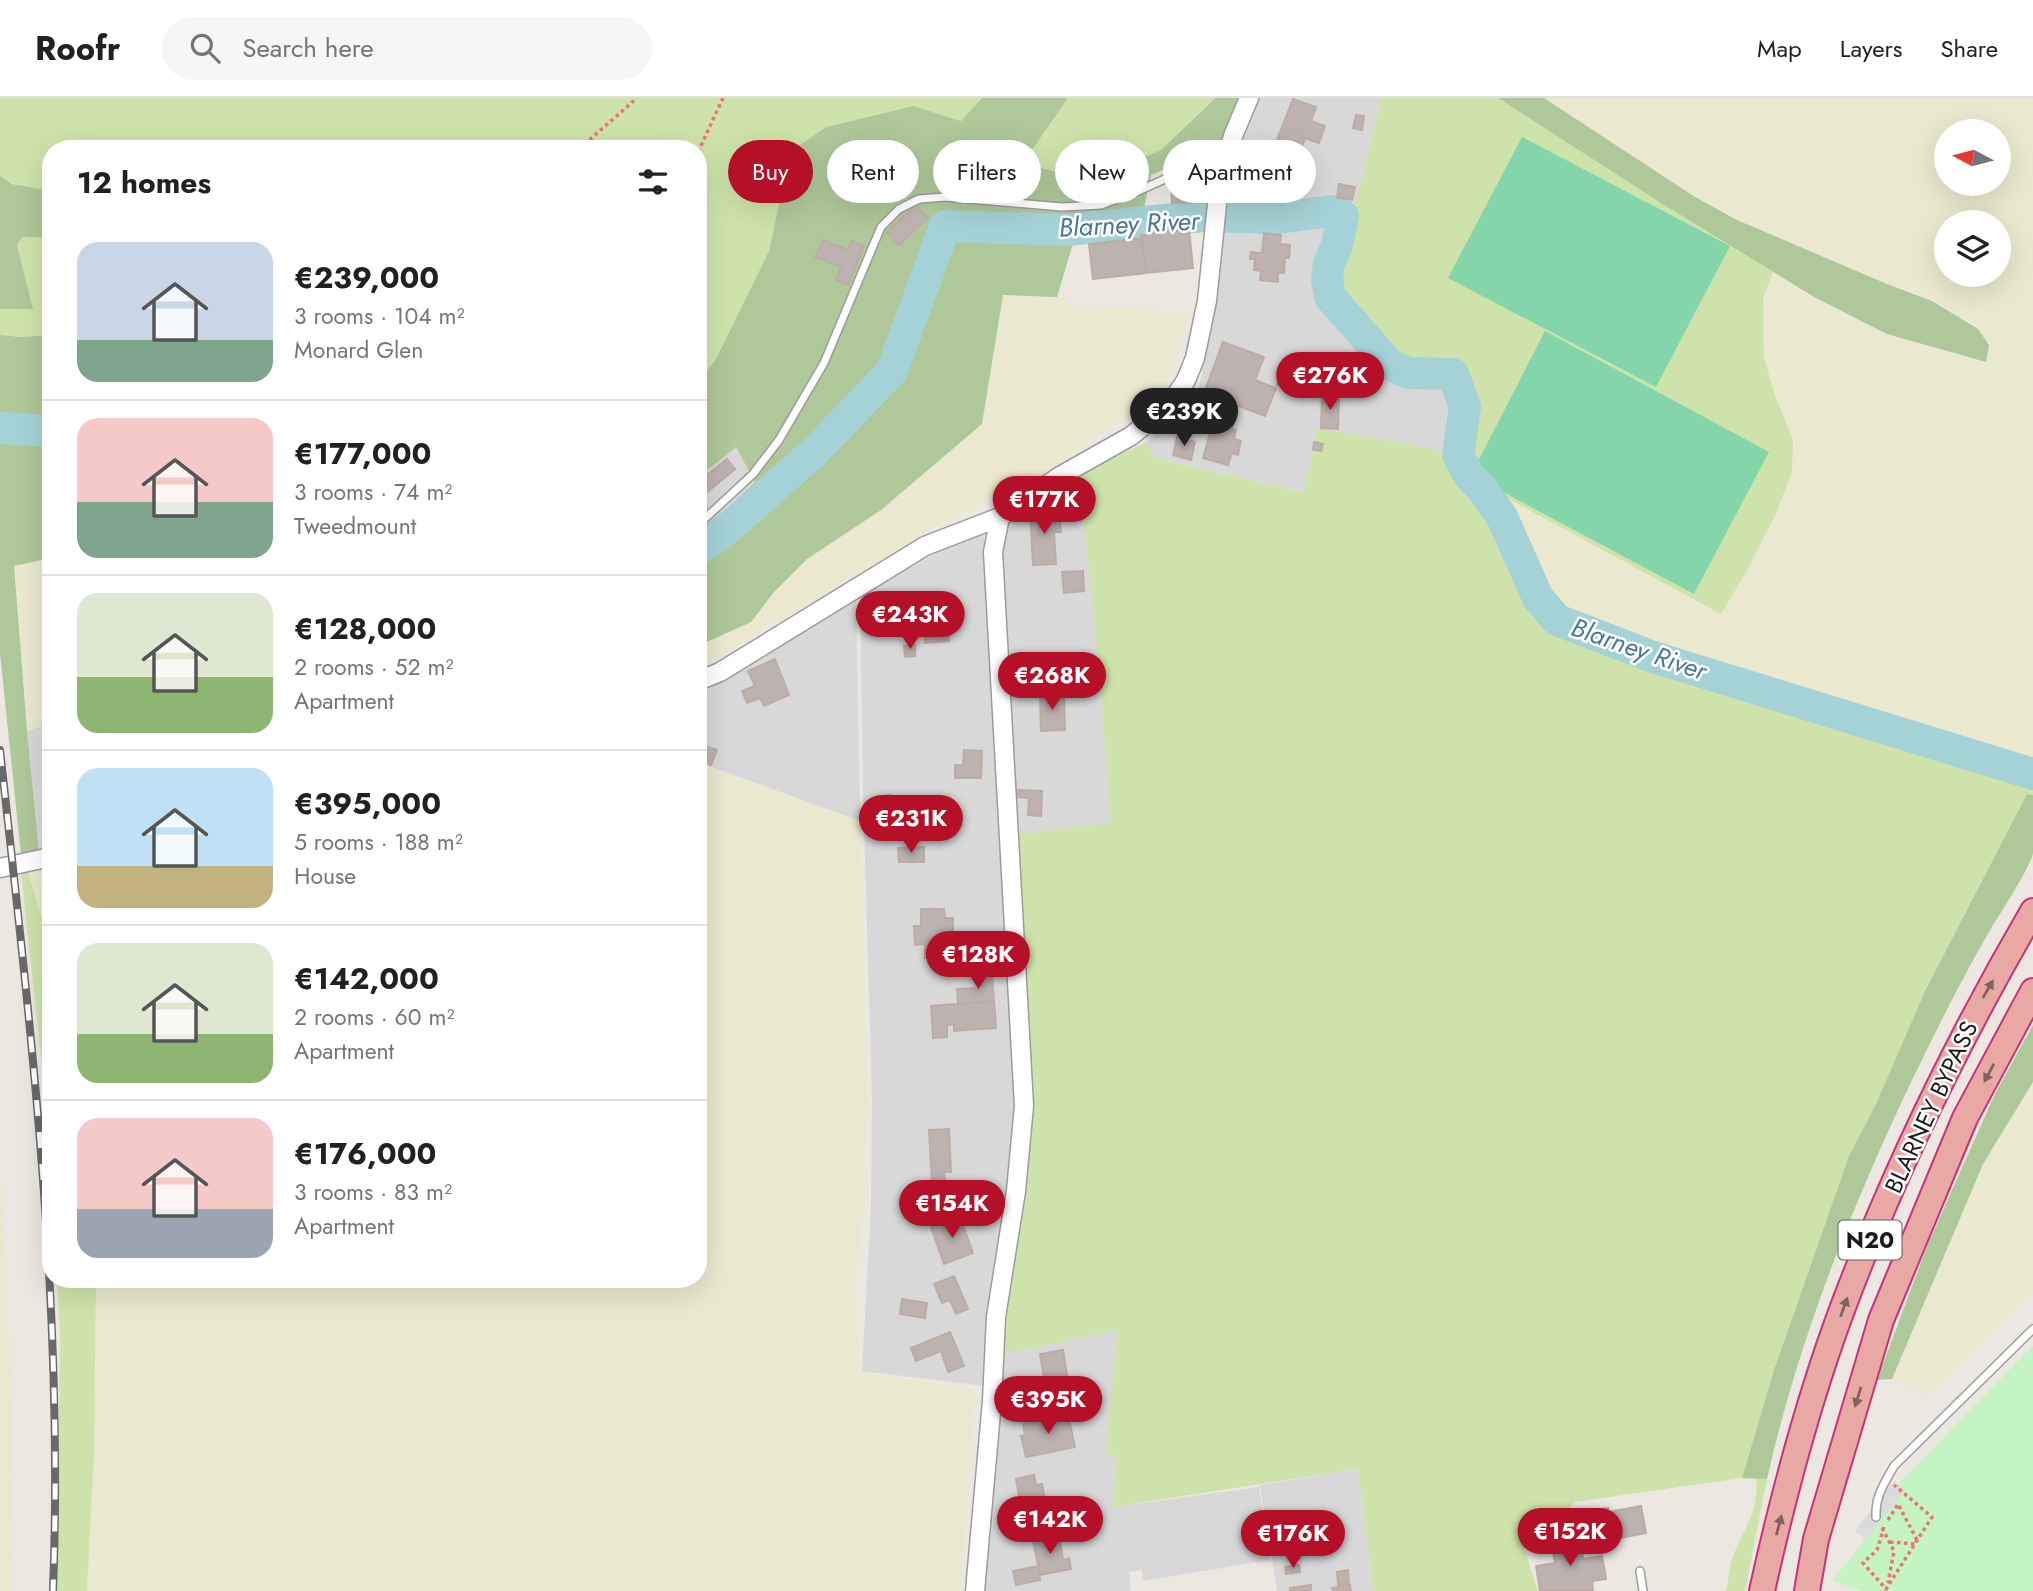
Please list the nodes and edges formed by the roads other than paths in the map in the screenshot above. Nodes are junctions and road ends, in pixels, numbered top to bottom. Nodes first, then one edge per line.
1 (1249, 98) edge
2 (1232, 140) edge
3 (1163, 180) edge
4 (1217, 203) edge
5 (707, 517) edge
6 (1000, 517) junction
7 (707, 677) edge
8 (42, 859) edge
9 (0, 868) edge
10 (2033, 911) edge
11 (2033, 992) edge
12 (2033, 1329) edge
13 (1876, 1517) road end
14 (1640, 1571) dead end
15 (975, 1591) edge
16 (1643, 1591) edge
17 (1762, 1591) edge
18 (1807, 1591) edge

1 - 2 street
3 - 5 lane
4 - 6 street
6 - 7 street
6 - 15 street
8 - 9 street
17 -> 10 highway, BLARNEY BYPASS / N20
11 -> 18 highway, BLARNEY BYPASS / N20
12 - 13 lane
14 - 16 lane

